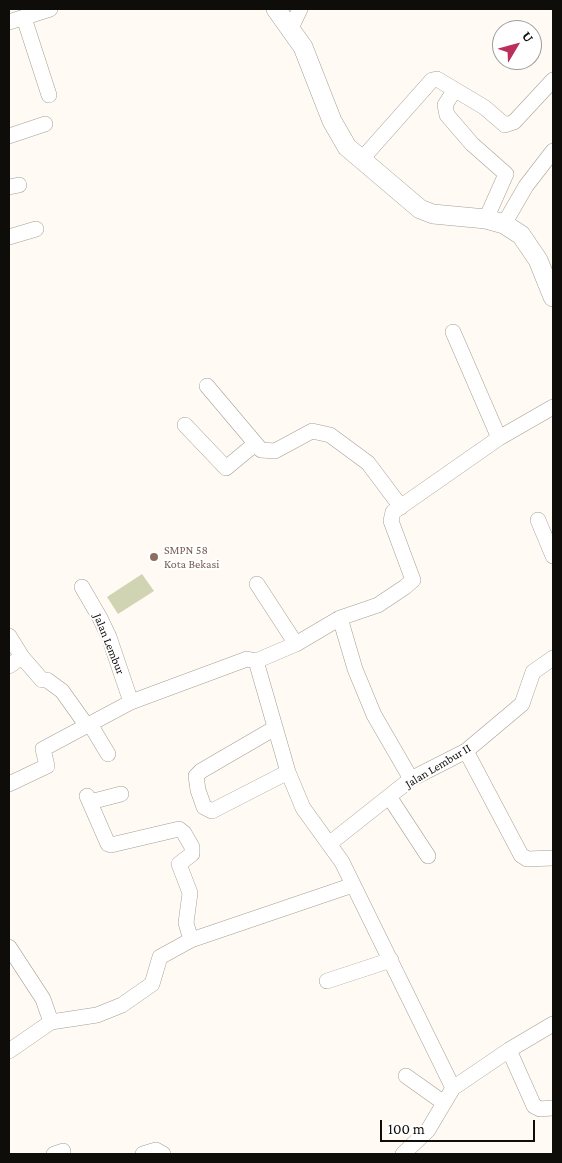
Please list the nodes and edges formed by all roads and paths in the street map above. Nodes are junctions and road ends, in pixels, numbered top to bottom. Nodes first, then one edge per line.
1 (50, 9) edge
2 (276, 9) edge
3 (300, 9) edge
4 (24, 18) junction
5 (9, 22) edge
6 (291, 28) junction
7 (552, 84) edge
8 (454, 91) junction
9 (49, 95) dead end
10 (45, 124) dead end
11 (9, 136) edge
12 (553, 151) edge
13 (361, 160) junction
14 (486, 219) junction
15 (504, 224) junction
16 (36, 229) dead end
17 (9, 237) edge
18 (553, 297) edge
19 (453, 332) dead end
20 (207, 386) dead end
21 (553, 407) edge
22 (185, 425) dead end
23 (499, 438) junction
24 (255, 444) junction
25 (401, 507) junction
26 (538, 520) dead end
27 (553, 556) edge
28 (257, 584) dead end
29 (82, 587) dead end
30 (340, 618) junction
31 (9, 636) edge
32 (296, 644) junction
33 (22, 657) junction
34 (553, 658) edge
35 (256, 662) junction
36 (9, 666) edge
37 (131, 702) junction
38 (88, 725) junction
39 (275, 728) junction
40 (466, 751) junction
41 (108, 754) dead end
42 (288, 772) junction
43 (411, 779) junction
44 (9, 784) edge
45 (121, 794) dead end
46 (390, 798) junction
47 (329, 844) junction
48 (428, 856) dead end
49 (553, 858) edge
50 (353, 886) junction
51 (192, 940) junction
52 (9, 947) edge
53 (391, 960) junction
54 (14, 964) edge
55 (328, 981) dead end
56 (51, 1022) junction
57 (553, 1024) edge
58 (509, 1050) junction
59 (9, 1051) edge
60 (406, 1076) dead end
61 (454, 1088) junction
62 (444, 1103) junction
63 (552, 1108) edge
64 (143, 1154) edge
65 (163, 1154) edge
66 (403, 1154) edge

1 - 4 street
2 - 6 main road
3 - 6 street
4 - 5 street
4 - 9 street
6 - 13 main road
7 - 8 street
8 - 13 street
8 - 14 street
10 - 11 street
12 - 15 street
13 - 14 main road
14 - 15 main road
15 - 18 main road
16 - 17 street
19 - 23 street
20 - 24 street
21 - 23 street
22 - 24 street
23 - 25 street
24 - 25 street
25 - 30 street
26 - 27 street
28 - 32 street
29 - 37 street, Jalan Lembur
30 - 32 street
30 - 43 street
31 - 33 street
32 - 35 street
33 - 36 street
33 - 38 street
34 - 40 street, Jalan Lembur II
35 - 37 street
35 - 39 street
37 - 38 street
38 - 41 street
38 - 44 street
39 - 42 street
39 - 42 street
40 - 43 street, Jalan Lembur II
40 - 49 street
42 - 47 street
43 - 46 street, Jalan Lembur II
45 - 51 street
46 - 47 street, Jalan Lembur II
46 - 48 street
47 - 50 street
50 - 51 street
50 - 53 street
51 - 56 street
52 - 54 street
53 - 55 street
53 - 61 street
54 - 56 street
56 - 59 street
57 - 58 street
58 - 61 street
58 - 63 street
60 - 62 street
61 - 62 street
62 - 66 street
64 - 65 street

